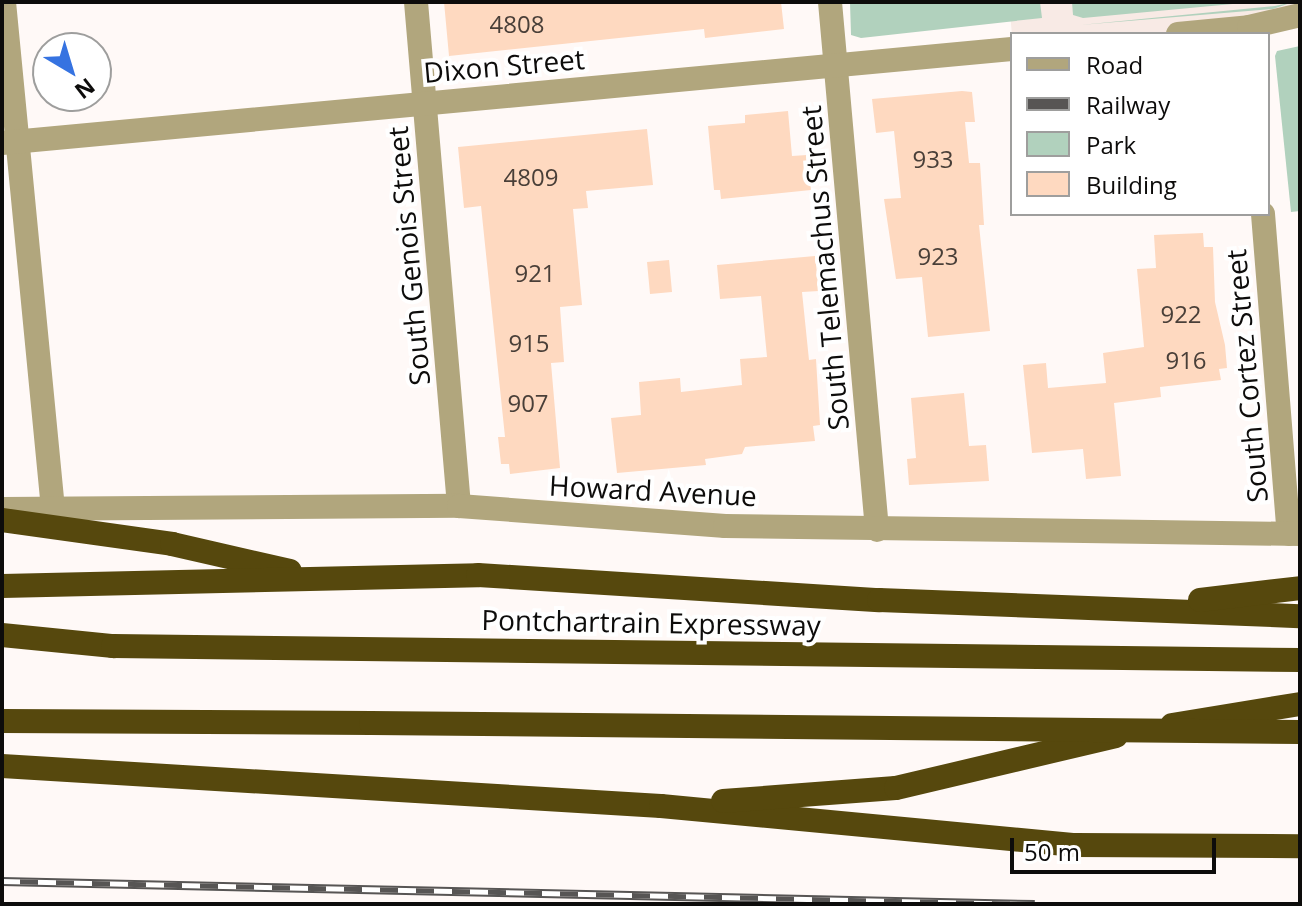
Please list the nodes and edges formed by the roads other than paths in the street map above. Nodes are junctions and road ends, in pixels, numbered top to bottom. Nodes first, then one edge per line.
1 (4, 2) edge
2 (416, 2) edge
3 (830, 2) edge
4 (1300, 15) edge
5 (1249, 31) edge
6 (1225, 32) edge
7 (1010, 49) edge
8 (836, 66) junction
9 (425, 102) junction
10 (10, 142) edge
11 (1263, 216) edge
12 (459, 506) junction
13 (2, 509) edge
14 (53, 509) junction
15 (2, 520) edge
16 (877, 530) junction
17 (1294, 534) edge
18 (323, 579) junction
19 (2, 586) edge
20 (1300, 588) edge
21 (1142, 608) junction
22 (1300, 616) edge
23 (2, 635) edge
24 (1300, 660) edge
25 (1300, 704) edge
26 (2, 721) edge
27 (1300, 732) edge
28 (2, 766) edge
29 (661, 806) junction
30 (1300, 846) edge

1 - 10 street
2 - 9 street, South Genois Street
3 - 8 street, South Telemachus Street
4 - 5 street
5 - 6 street
7 - 8 street, Dixon Street
8 - 9 street, Dixon Street
8 - 16 street, South Telemachus Street
9 - 10 street, Dixon Street
9 - 12 street, South Genois Street
10 - 14 street
11 - 17 street, South Cortez Street
12 - 14 street, Howard Avenue
12 - 16 street, Howard Avenue
13 - 14 street, Howard Avenue
15 - 18 highway
16 - 17 street, Howard Avenue
18 - 19 highway
18 - 21 highway
20 - 21 highway
21 - 22 highway
23 - 24 highway, Pontchartrain Expressway
25 - 29 highway
26 - 27 highway, bridge
28 - 29 highway
29 - 30 highway

